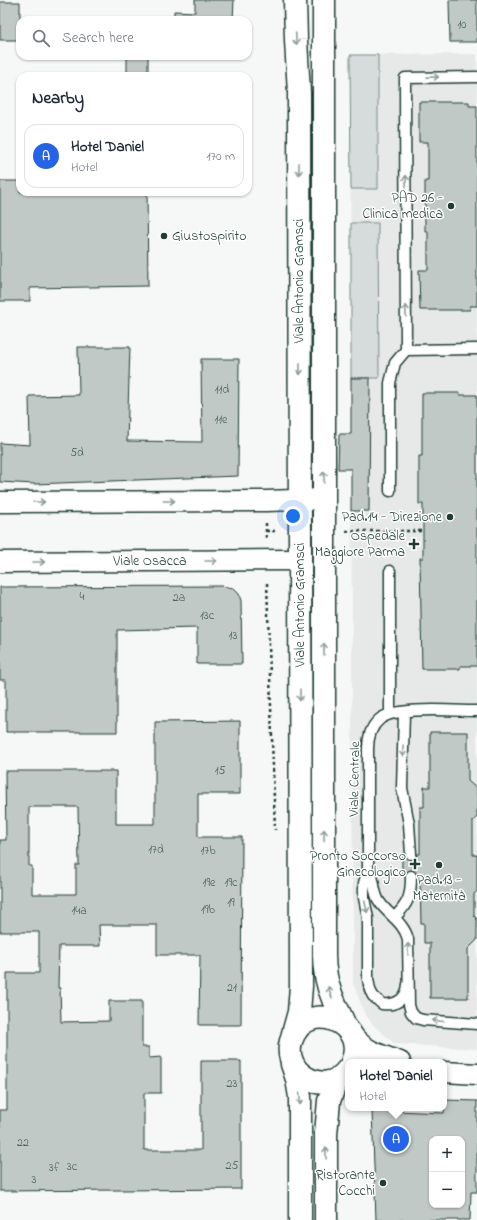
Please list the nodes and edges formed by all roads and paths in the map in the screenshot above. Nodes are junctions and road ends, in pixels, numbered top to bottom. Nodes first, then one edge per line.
1 (295, 0) edge
2 (314, 0) edge
3 (324, 0) edge
4 (324, 24) junction
5 (477, 77) edge
6 (477, 349) edge
7 (406, 350) junction
8 (390, 491) dead end
9 (324, 499) junction
10 (300, 500) junction
11 (0, 502) edge
12 (300, 560) junction
13 (0, 562) edge
14 (390, 571) dead end
15 (477, 711) edge
16 (404, 712) junction
17 (390, 714) junction
18 (411, 854) dead end
19 (368, 869) junction
20 (411, 876) dead end
21 (394, 918) junction
22 (408, 984) junction
23 (477, 1024) edge
24 (348, 1030) junction
25 (291, 1051) junction
26 (352, 1059) edge
27 (392, 1059) edge
28 (447, 1072) edge
29 (345, 1073) edge
30 (477, 1074) edge
31 (300, 1220) edge
32 (326, 1220) edge

1 -> 10 main road, Viale Antonio Gramsci
2 - 4 street
3 - 4 main road, Viale Antonio Gramsci
9 -> 4 main road, Viale Antonio Gramsci
7 -> 5 lane
6 - 7 lane
7 - 8 lane
9 - 10 street
24 -> 9 main road, Viale Antonio Gramsci
11 -> 10 street
10 - 12 main road, Viale Antonio Gramsci
13 -> 12 street, Viale Osacca
12 -> 25 main road, Viale Antonio Gramsci
14 - 17 lane
15 - 16 lane, Viale Centrale
16 - 17 lane, Viale Centrale
16 -> 18 lane
17 - 19 lane, Viale Centrale
19 - 21 lane
19 -> 22 lane
20 - 21 lane
22 -> 21 lane
23 -> 22 lane
24 - 25 main road
24 - 26 main road, Viale Antonio Gramsci
24 - 27 street
25 - 29 main road
25 -> 31 main road
28 - 30 street
32 -> 29 main road, Viale Antonio Gramsci

